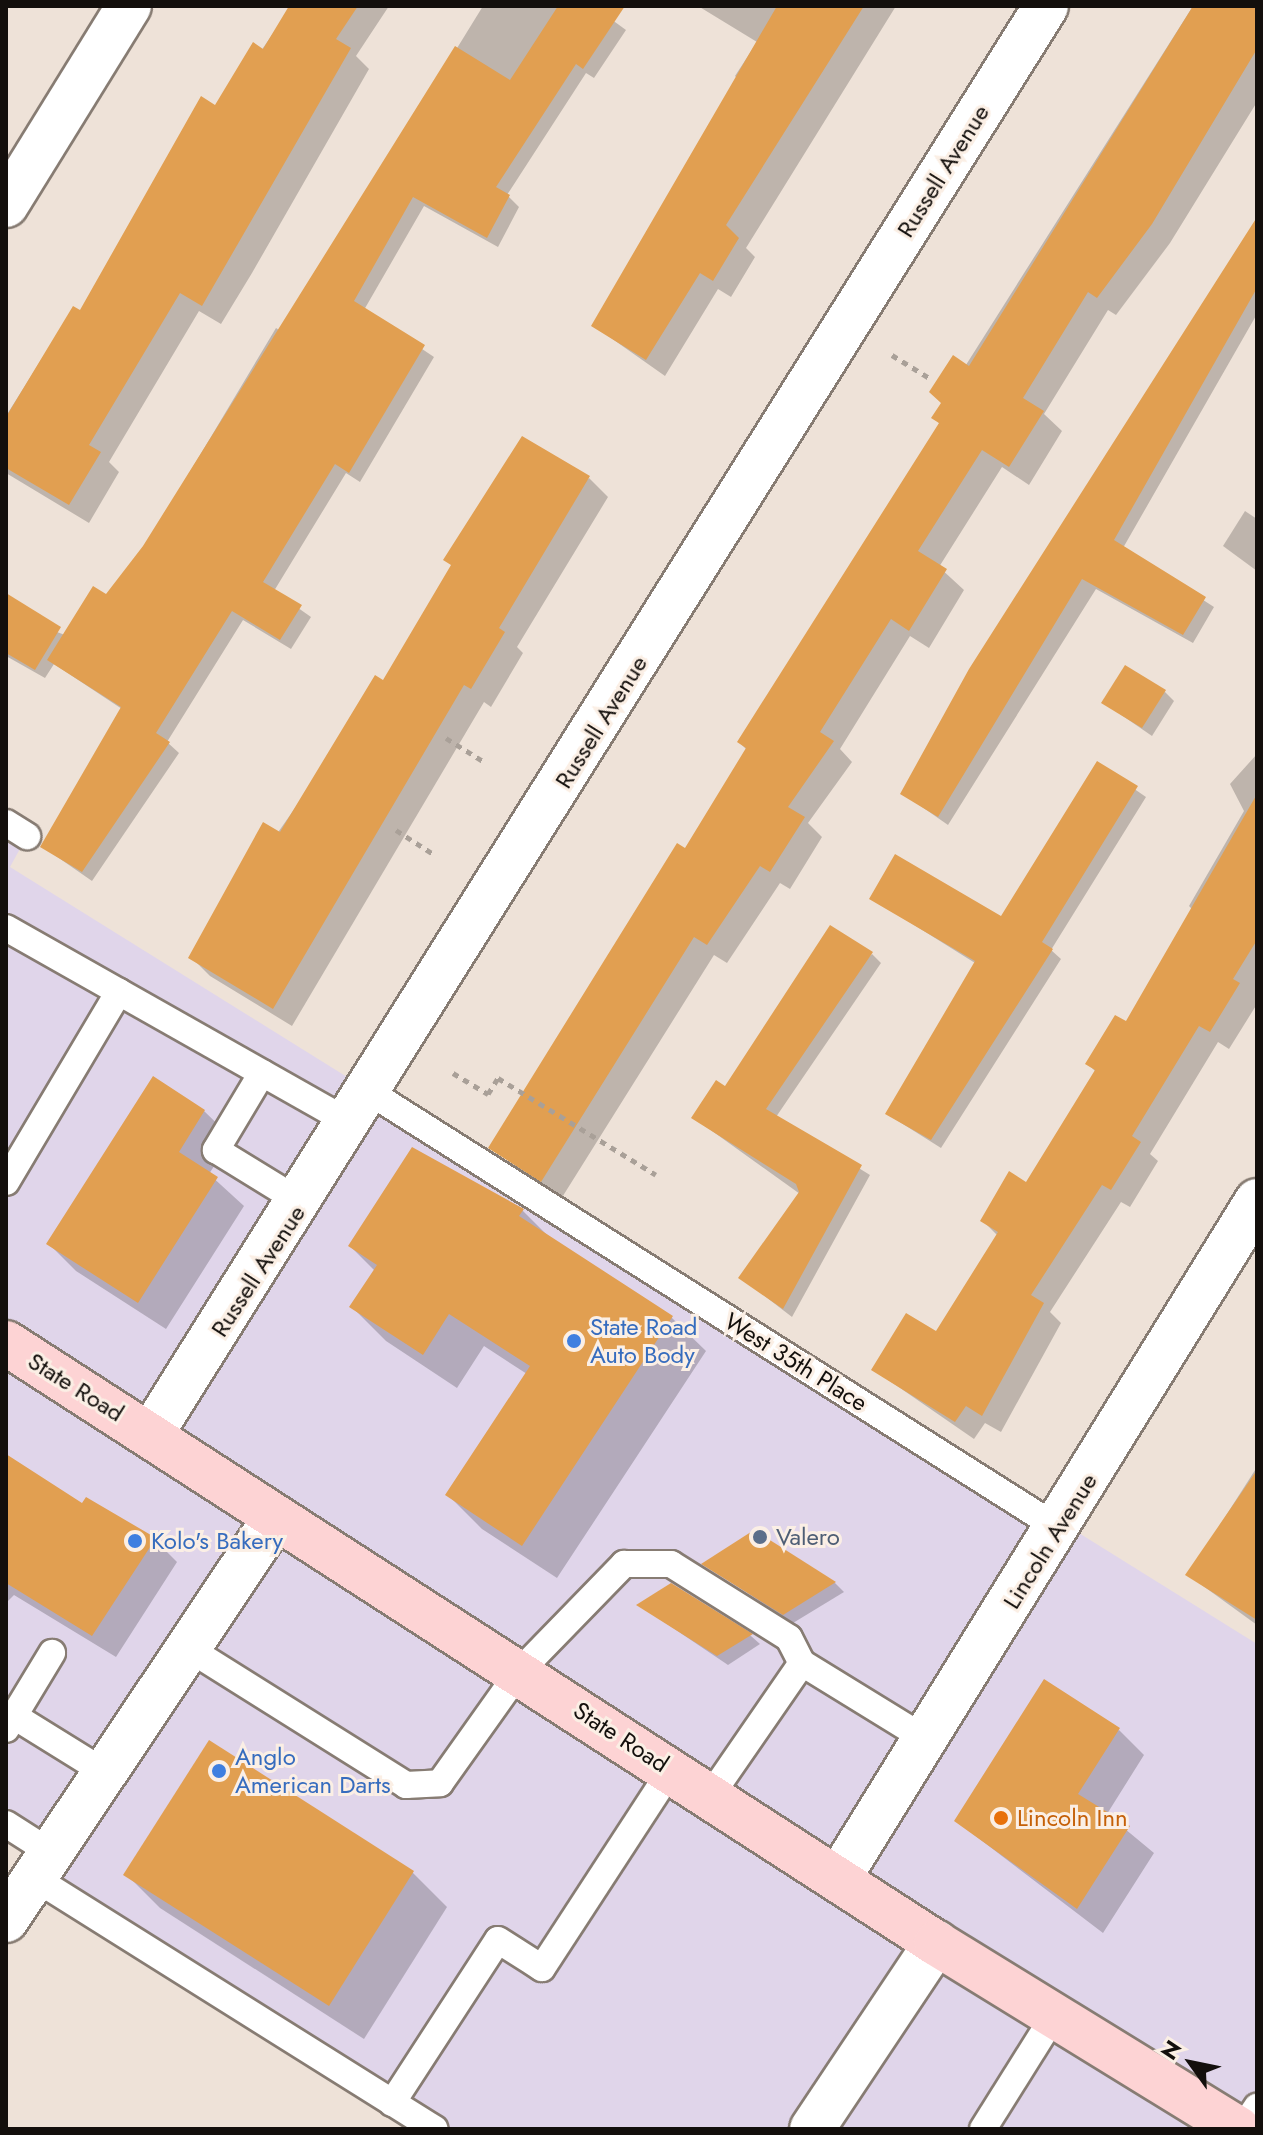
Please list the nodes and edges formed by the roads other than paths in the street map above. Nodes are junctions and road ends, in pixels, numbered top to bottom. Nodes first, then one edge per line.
1 (129, 6) edge
2 (1046, 6) edge
3 (6, 205) edge
4 (6, 928) edge
5 (119, 992) junction
6 (262, 1073) junction
7 (361, 1108) junction
8 (6, 1182) edge
9 (1257, 1201) edge
10 (302, 1203) junction
11 (6, 1343) edge
12 (151, 1434) junction
13 (274, 1519) junction
14 (1058, 1528) junction
15 (191, 1650) junction
16 (52, 1653) dead end
17 (802, 1663) junction
18 (519, 1672) junction
19 (10, 1722) edge
20 (927, 1740) junction
21 (101, 1770) junction
22 (671, 1770) junction
23 (711, 1795) junction
24 (6, 1824) edge
25 (42, 1864) junction
26 (838, 1879) junction
27 (6, 1920) edge
28 (936, 1943) junction
29 (1054, 2016) junction
30 (392, 2103) junction
31 (1257, 2107) edge
32 (434, 2129) edge
33 (812, 2129) edge
34 (983, 2129) edge
35 (1240, 2129) edge

1 - 3 street
2 - 7 street, Russell Avenue
4 - 5 lane, West 35th Place
5 - 6 lane, West 35th Place
5 - 8 lane
6 - 7 lane, West 35th Place
6 - 10 lane
7 - 10 street, Russell Avenue
7 - 14 lane, West 35th Place
9 - 14 street, Lincoln Avenue
10 - 12 street, Russell Avenue
11 - 12 main road, State Road
12 - 13 main road, State Road
13 - 15 street
13 - 18 main road, State Road
14 - 20 street, Lincoln Avenue
15 - 18 lane
15 - 21 street
16 - 19 lane
17 - 18 lane
17 - 20 lane
17 - 23 lane
18 - 22 main road, State Road
19 - 21 lane
20 - 26 street, Lincoln Avenue
21 - 25 street
22 - 23 main road, State Road
22 - 30 lane
23 - 26 main road, State Road
24 - 25 lane
25 - 27 street
25 - 30 lane
26 - 28 main road, State Road
28 - 29 main road, State Road
28 - 33 street
29 - 34 lane
29 - 35 main road, State Road
30 - 32 lane
31 - 35 lane

